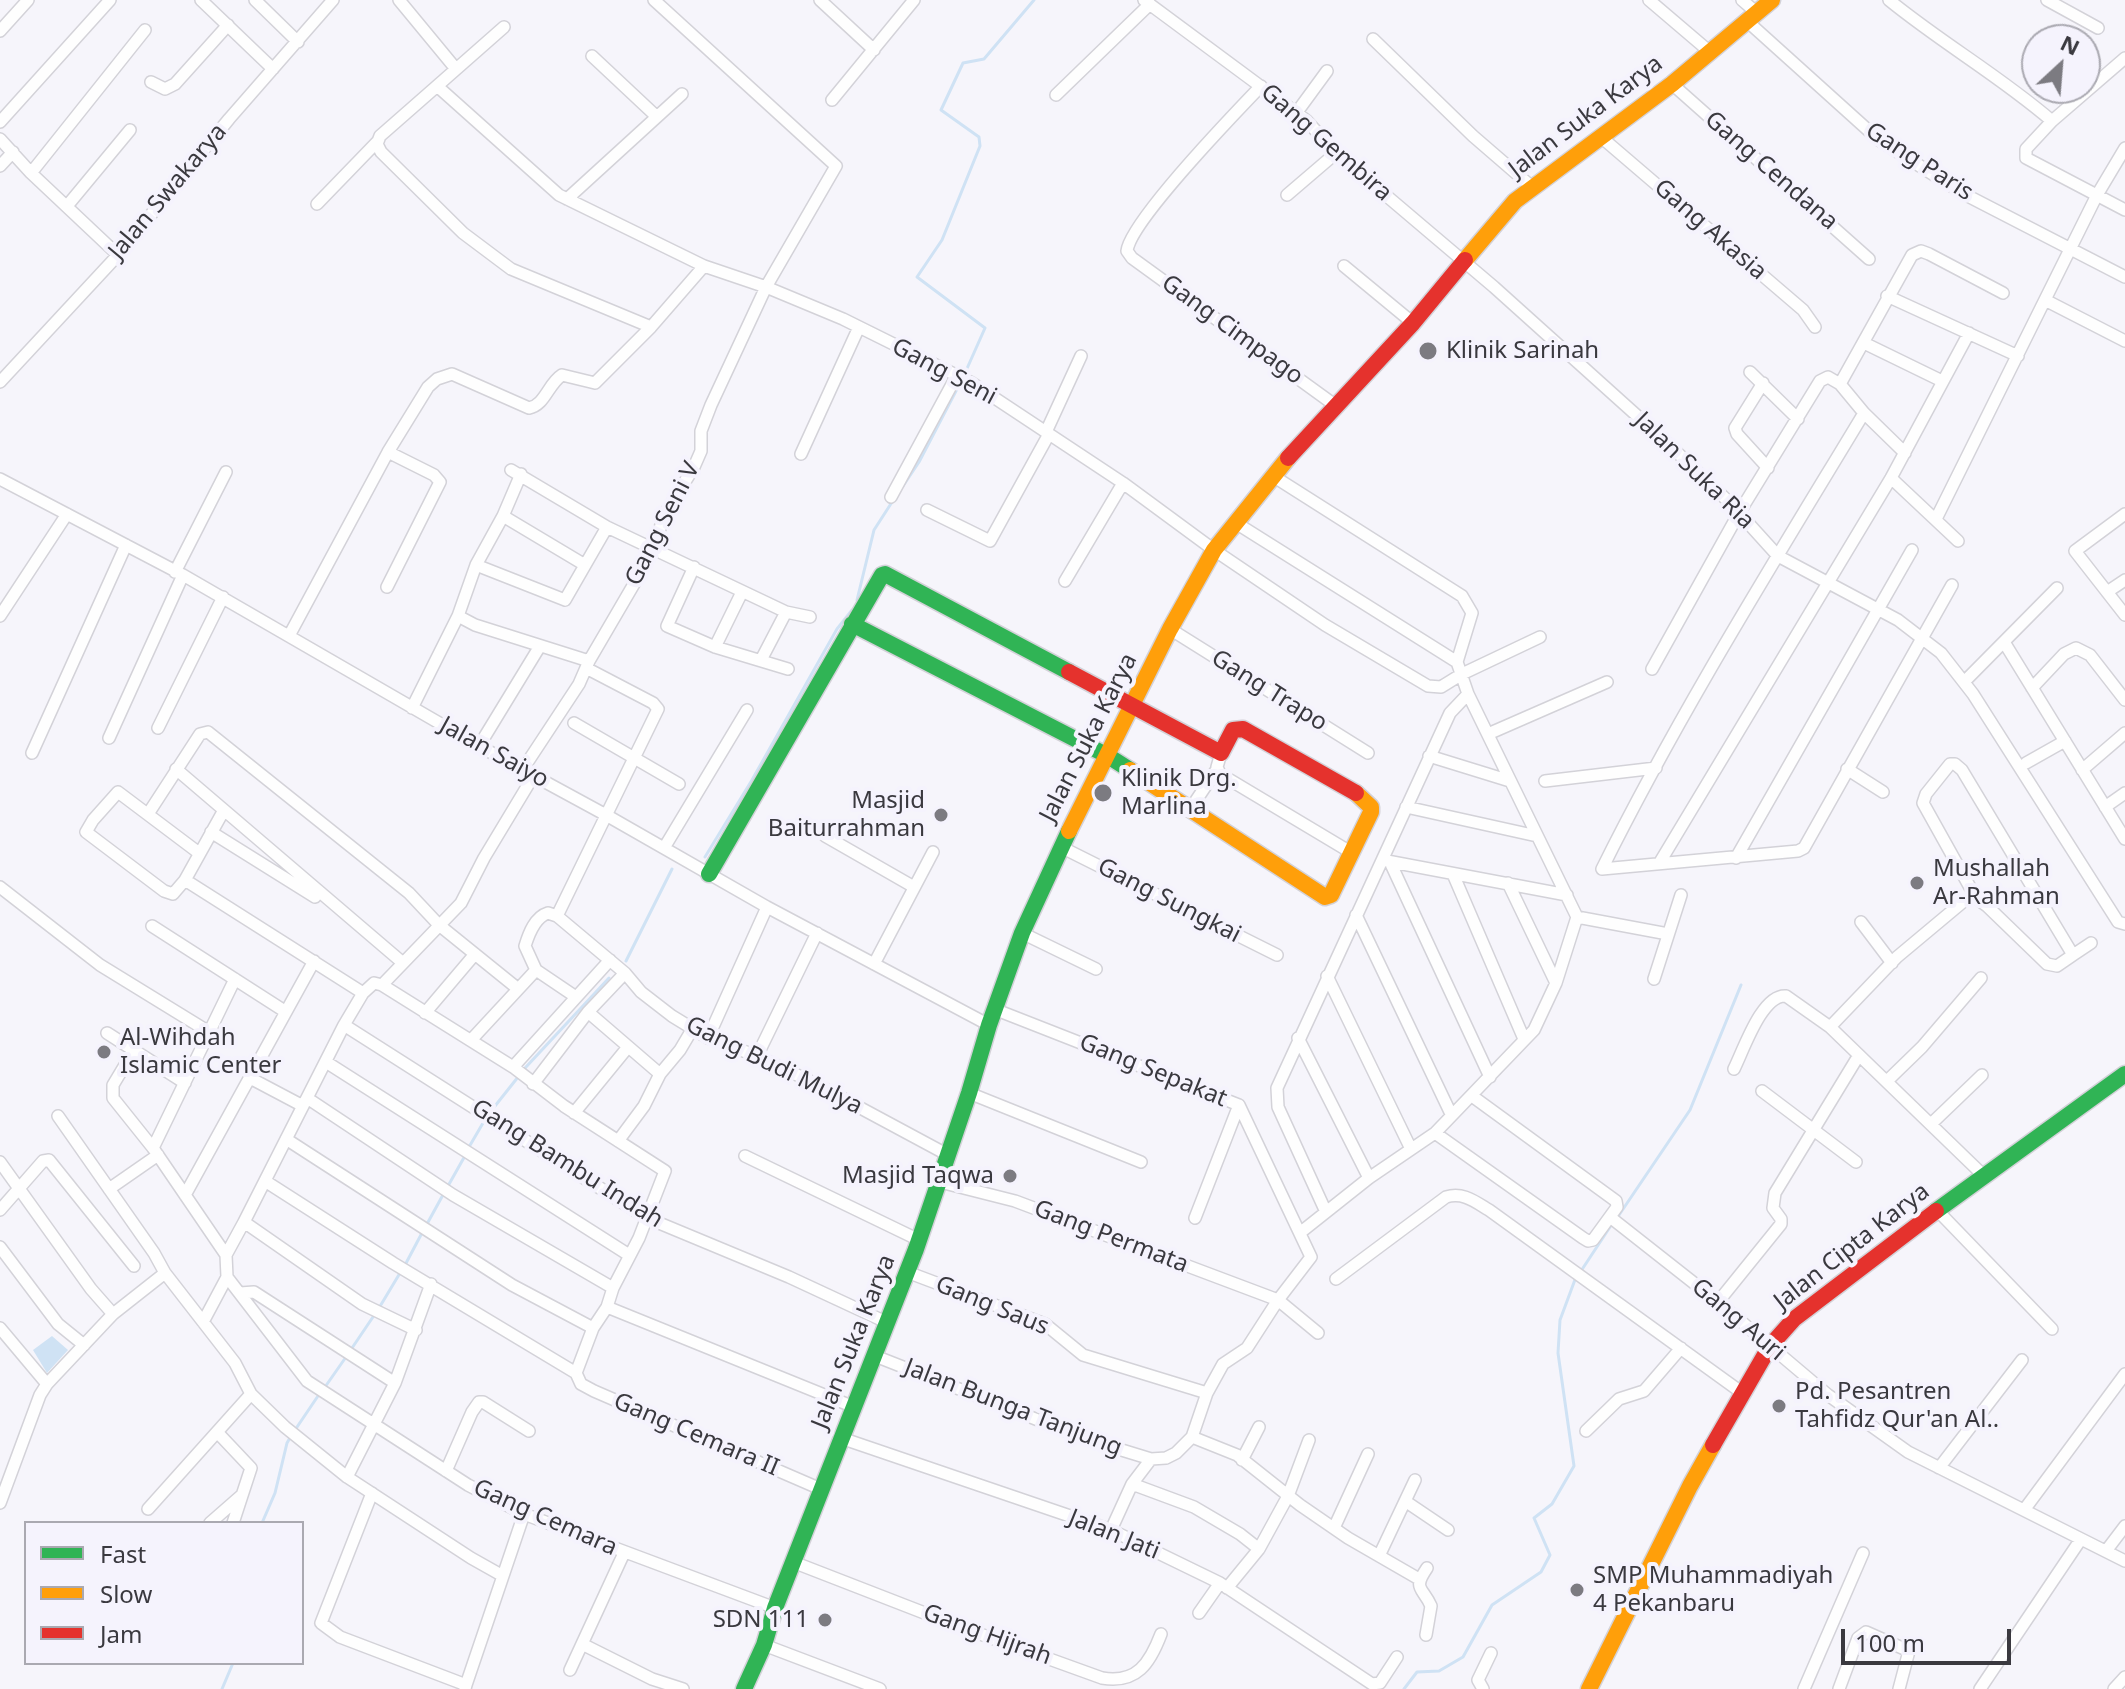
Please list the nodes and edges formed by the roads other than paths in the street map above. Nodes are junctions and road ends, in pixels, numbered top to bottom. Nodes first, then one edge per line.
1 (28, 0) edge
2 (110, 0) edge
3 (201, 0) edge
4 (255, 0) edge
5 (333, 0) edge
6 (399, 0) edge
7 (654, 0) edge
8 (820, 0) edge
9 (914, 0) edge
10 (1649, 0) edge
11 (1742, 0) edge
12 (1772, 0) edge
13 (1889, 0) edge
14 (2047, 0) edge
15 (1147, 2) edge
16 (1752, 17) junction
17 (2091, 24) edge
18 (228, 25) junction
19 (504, 27) dead end
20 (145, 30) dead end
21 (0, 31) edge
22 (1373, 39) dead end
23 (298, 42) junction
24 (874, 50) junction
25 (1710, 52) junction
26 (592, 56) dead end
27 (2125, 58) edge
28 (273, 69) junction
29 (456, 69) junction
30 (1327, 71) dead end
31 (151, 82) dead end
32 (1672, 84) junction
33 (437, 86) junction
34 (1261, 86) junction
35 (682, 94) dead end
36 (1056, 95) dead end
37 (832, 100) dead end
38 (1297, 112) junction
39 (656, 116) junction
40 (2052, 121) junction
41 (0, 122) edge
42 (130, 130) dead end
43 (1601, 137) junction
44 (0, 139) edge
45 (377, 142) junction
46 (13, 152) junction
47 (1336, 153) junction
48 (2123, 155) edge
49 (0, 166) edge
50 (31, 173) junction
51 (1532, 187) junction
52 (1287, 195) dead end
53 (2097, 195) junction
54 (567, 199) junction
55 (317, 204) dead end
56 (67, 206) junction
57 (2125, 210) edge
58 (2071, 250) junction
59 (118, 255) junction
60 (1869, 259) dead end
61 (1465, 263) junction
62 (704, 266) junction
63 (1344, 266) dead end
64 (2125, 277) edge
65 (766, 287) junction
66 (2003, 293) dead end
67 (1887, 296) junction
68 (2045, 300) junction
69 (1413, 323) junction
70 (651, 327) junction
71 (859, 327) junction
72 (1815, 327) dead end
73 (1969, 333) junction
74 (2125, 341) edge
75 (1864, 343) junction
76 (1081, 356) dead end
77 (2018, 356) junction
78 (1750, 372) dead end
79 (957, 375) junction
80 (1942, 381) junction
81 (0, 382) edge
82 (1763, 383) junction
83 (1840, 384) junction
84 (1336, 406) junction
85 (1864, 413) junction
86 (1798, 419) junction
87 (1047, 433) junction
88 (388, 452) junction
89 (1905, 453) junction
90 (801, 454) dead end
91 (1768, 468) junction
92 (226, 472) dead end
93 (1273, 476) junction
94 (1891, 478) junction
95 (0, 479) edge
96 (1123, 483) junction
97 (891, 497) dead end
98 (927, 510) dead end
99 (1739, 513) junction
100 (67, 514) junction
101 (2125, 514) edge
102 (503, 516) junction
103 (1936, 519) junction
104 (1236, 523) junction
105 (607, 527) junction
106 (1958, 541) dead end
107 (126, 545) junction
108 (655, 548) junction
109 (1214, 550) junction
110 (1912, 550) dead end
111 (1778, 556) junction
112 (476, 565) junction
113 (585, 565) junction
114 (694, 567) junction
115 (179, 574) junction
116 (2125, 580) edge
117 (1065, 581) dead end
118 (1828, 583) junction
119 (1952, 585) dead end
120 (387, 587) dead end
121 (2057, 588) dead end
122 (742, 592) junction
123 (2107, 592) junction
124 (223, 597) junction
125 (1877, 611) junction
126 (786, 612) junction
127 (2125, 615) edge
128 (0, 616) edge
129 (458, 616) junction
130 (810, 617) dead end
131 (852, 624) junction
132 (1170, 629) junction
133 (290, 634) junction
134 (1540, 637) dead end
135 (1922, 638) junction
136 (2004, 642) junction
137 (540, 646) junction
138 (715, 647) junction
139 (761, 660) junction
140 (587, 664) junction
141 (1460, 668) junction
142 (788, 669) dead end
143 (1652, 669) dead end
144 (1607, 682) dead end
145 (1963, 682) junction
146 (2032, 688) junction
147 (1468, 694) junction
148 (2125, 700) edge
149 (1133, 706) junction
150 (412, 708) junction
151 (747, 710) dead end
152 (574, 723) dead end
153 (158, 728) dead end
154 (2125, 733) edge
155 (1488, 734) junction
156 (109, 738) dead end
157 (2065, 741) junction
158 (479, 746) junction
159 (32, 753) dead end
160 (1368, 753) dead end
161 (1108, 756) junction
162 (1429, 756) junction
163 (634, 760) junction
164 (1219, 761) junction
165 (2026, 763) dead end
166 (1656, 768) junction
167 (176, 769) junction
168 (1847, 769) junction
169 (2082, 770) junction
170 (528, 772) junction
171 (1510, 781) junction
172 (1545, 781) dead end
173 (679, 784) dead end
174 (1883, 792) dead end
175 (2125, 793) edge
176 (1406, 807) junction
177 (2105, 807) junction
178 (1191, 808) junction
179 (224, 810) junction
180 (148, 814) junction
181 (606, 815) junction
182 (211, 832) junction
183 (825, 836) dead end
184 (1537, 836) junction
185 (2125, 839) edge
186 (1061, 847) junction
187 (664, 848) junction
188 (933, 852) dead end
189 (199, 853) junction
190 (1352, 853) junction
191 (1736, 858) junction
192 (1387, 861) junction
193 (1660, 862) junction
194 (709, 874) junction
195 (1453, 874) junction
196 (185, 880) junction
197 (1508, 883) junction
198 (0, 887) edge
199 (914, 887) junction
200 (1567, 895) junction
201 (1681, 895) dead end
202 (1976, 898) junction
203 (767, 907) junction
204 (1356, 915) junction
205 (557, 916) junction
206 (1577, 917) junction
207 (347, 918) junction
208 (1861, 922) dead end
209 (2121, 923) edge
210 (439, 925) junction
211 (152, 926) dead end
212 (817, 933) junction
213 (1022, 933) junction
214 (1668, 934) junction
215 (2091, 943) dead end
216 (475, 954) junction
217 (1277, 955) dead end
218 (2073, 955) junction
219 (610, 960) junction
220 (314, 961) junction
221 (403, 963) junction
222 (1892, 963) junction
223 (874, 964) junction
224 (1096, 969) dead end
225 (536, 970) junction
226 (625, 973) junction
227 (1327, 976) junction
228 (1981, 978) dead end
229 (235, 979) junction
230 (1654, 979) dead end
231 (1556, 983) junction
232 (382, 985) junction
233 (517, 988) junction
234 (363, 993) junction
235 (576, 997) junction
236 (994, 1009) junction
237 (286, 1012) junction
238 (588, 1012) junction
239 (425, 1013) junction
240 (344, 1025) junction
241 (989, 1025) junction
242 (1830, 1027) junction
243 (693, 1028) junction
244 (209, 1032) junction
245 (107, 1033) dead end
246 (708, 1038) junction
247 (1298, 1038) junction
248 (472, 1039) junction
249 (1524, 1039) junction
250 (628, 1047) junction
251 (134, 1050) junction
252 (1859, 1055) junction
253 (757, 1056) junction
254 (326, 1062) junction
255 (1734, 1069) dead end
256 (660, 1074) junction
257 (2125, 1074) edge
258 (523, 1075) junction
259 (1982, 1075) dead end
260 (1490, 1077) junction
261 (250, 1078) junction
262 (1887, 1081) junction
263 (185, 1083) junction
264 (1762, 1091) dead end
265 (969, 1093) junction
266 (1472, 1096) junction
267 (305, 1102) junction
268 (1239, 1105) junction
269 (574, 1113) junction
270 (1451, 1114) junction
271 (58, 1116) dead end
272 (1931, 1124) junction
273 (1813, 1130) junction
274 (1435, 1133) junction
275 (286, 1139) junction
276 (618, 1141) junction
277 (1411, 1149) junction
278 (155, 1152) junction
279 (948, 1155) junction
280 (745, 1156) dead end
281 (0, 1162) edge
282 (1141, 1162) dead end
283 (1856, 1162) dead end
284 (1984, 1176) junction
285 (1369, 1178) junction
286 (265, 1181) junction
287 (940, 1182) junction
288 (19, 1188) junction
289 (109, 1189) junction
290 (185, 1195) junction
291 (0, 1210) edge
292 (1937, 1210) junction
293 (1326, 1212) junction
294 (647, 1218) junction
295 (1195, 1218) dead end
296 (1613, 1219) junction
297 (244, 1222) junction
298 (1301, 1232) junction
299 (919, 1240) junction
300 (0, 1247) edge
301 (226, 1255) junction
302 (629, 1255) junction
303 (134, 1266) dead end
304 (907, 1272) junction
305 (165, 1273) junction
306 (227, 1277) junction
307 (1336, 1279) dead end
308 (431, 1284) junction
309 (613, 1288) junction
310 (240, 1293) junction
311 (1278, 1300) junction
312 (1718, 1302) junction
313 (607, 1307) junction
314 (113, 1314) junction
315 (203, 1322) junction
316 (888, 1323) junction
317 (0, 1328) edge
318 (593, 1328) junction
319 (2052, 1329) dead end
320 (416, 1330) junction
321 (1318, 1333) dead end
322 (84, 1345) junction
323 (1770, 1346) junction
324 (1681, 1348) junction
325 (875, 1356) junction
326 (2022, 1360) dead end
327 (576, 1373) junction
328 (2125, 1374) edge
329 (395, 1383) junction
330 (47, 1384) junction
331 (1741, 1392) junction
332 (1207, 1393) junction
333 (251, 1394) junction
334 (854, 1407) junction
335 (373, 1422) junction
336 (1259, 1427) dead end
337 (529, 1431) dead end
338 (1586, 1431) dead end
339 (217, 1432) junction
340 (1192, 1437) junction
341 (841, 1438) junction
342 (1309, 1440) dead end
343 (1368, 1454) dead end
344 (1151, 1459) junction
345 (1242, 1460) junction
346 (1939, 1468) junction
347 (446, 1471) junction
348 (347, 1477) junction
349 (1415, 1480) dead end
350 (1132, 1484) junction
351 (823, 1490) junction
352 (372, 1493) junction
353 (242, 1495) junction
354 (1288, 1496) junction
355 (1405, 1501) junction
356 (0, 1503) edge
357 (148, 1509) dead end
358 (2024, 1510) junction
359 (524, 1514) junction
360 (212, 1521) edge
361 (234, 1521) edge
362 (2125, 1526) edge
363 (1334, 1528) junction
364 (1111, 1530) junction
365 (1448, 1530) dead end
366 (2081, 1539) junction
367 (1259, 1549) junction
368 (2106, 1551) junction
369 (624, 1553) junction
370 (1863, 1553) dead end
371 (1379, 1556) junction
372 (2125, 1561) edge
373 (793, 1562) junction
374 (1427, 1568) dead end
375 (503, 1576) junction
376 (1419, 1579) junction
377 (1224, 1585) junction
378 (775, 1608) junction
379 (1199, 1613) dead end
380 (1161, 1634) dead end
381 (1426, 1635) dead end
382 (582, 1644) junction
383 (764, 1645) junction
384 (1491, 1653) dead end
385 (1397, 1657) dead end
386 (570, 1670) dead end
387 (2125, 1677) edge
388 (465, 1687) edge
389 (683, 1689) edge
390 (744, 1689) edge
391 (880, 1689) edge
392 (1483, 1689) edge
393 (1589, 1689) edge
394 (1804, 1689) edge
395 (1839, 1689) edge
396 (1899, 1689) edge
397 (1980, 1689) edge
398 (2114, 1689) edge

1 - 21 street
2 - 41 street
3 - 18 street
4 - 23 street
5 - 23 street, Jalan Swakarya
6 - 29 street
7 - 65 street, Gang Seni V
8 - 24 street
9 - 24 street
10 - 25 street
11 - 16 street, Gang Paris
12 - 16 main road, Jalan Suka Karya
13 - 40 street
14 - 17 street
15 - 34 street, Gang Gembira
15 - 36 street
16 - 25 main road, Jalan Suka Karya
16 - 58 street, Gang Paris
18 - 28 street
18 - 31 street
19 - 29 street
20 - 50 street
22 - 51 street
23 - 28 street, Jalan Swakarya
24 - 37 street
25 - 32 main road, Jalan Suka Karya
26 - 39 street
27 - 40 street
28 - 59 street, Jalan Swakarya
29 - 33 street
30 - 38 street
32 - 43 main road, Jalan Suka Karya
32 - 60 street, Gang Cendana
33 - 45 street
33 - 54 street, Gang Seni
34 - 38 street, Gang Gembira
34 - 84 street, Gang Cimpago
35 - 39 street
38 - 47 street, Gang Gembira
39 - 54 street
40 - 53 street
42 - 56 street
43 - 51 main road, Jalan Suka Karya
43 - 72 street, Gang Akasia
44 - 46 street
45 - 55 street
45 - 70 street
46 - 49 street
46 - 50 street
47 - 52 street
47 - 61 street, Gang Gembira
48 - 53 street
50 - 56 street
51 - 61 main road, Jalan Suka Karya
53 - 57 street
53 - 58 street
54 - 62 street, Gang Seni
56 - 59 street
58 - 64 street, Gang Paris
58 - 68 street
59 - 81 street, Jalan Swakarya
61 - 69 main road, Jalan Suka Karya
61 - 99 street, Jalan Suka Ria
62 - 65 street, Gang Seni
62 - 70 street
63 - 69 street
65 - 71 street, Gang Seni
65 - 108 street, Gang Seni V
66 - 67 street
67 - 73 street
67 - 75 street
68 - 74 street
68 - 77 street
69 - 84 main road, Jalan Suka Karya
70 - 88 street
71 - 79 street, Gang Seni
71 - 90 street
73 - 77 street
73 - 80 street
75 - 80 street
75 - 83 street
76 - 87 street
77 - 103 street
78 - 82 street
79 - 87 street, Gang Seni
79 - 97 street
80 - 89 street
82 - 86 street
82 - 91 street
83 - 85 street
83 - 86 street
84 - 93 main road, Jalan Suka Karya
85 - 89 street
85 - 111 street
86 - 91 street
87 - 96 street, Gang Seni
87 - 98 street
88 - 120 street
88 - 133 street
89 - 94 street
91 - 99 street
92 - 115 street
93 - 104 main road, Jalan Suka Karya
93 - 141 street
94 - 103 street
94 - 118 street
95 - 100 street, Jalan Saiyo
96 - 109 street, Gang Seni
96 - 117 street
99 - 111 street, Jalan Suka Ria
99 - 143 street
100 - 107 street, Jalan Saiyo
100 - 128 street
101 - 123 street
102 - 105 street
102 - 112 street
102 - 113 street
103 - 106 street
104 - 109 main road, Jalan Suka Karya
104 - 141 street
105 - 108 street
105 - 113 street
107 - 115 street, Jalan Saiyo
107 - 159 street
108 - 114 street
108 - 140 street, Gang Seni V
109 - 132 main road, Jalan Suka Karya
109 - 141 street, Gang Seni
110 - 125 street
111 - 118 street, Jalan Suka Ria
111 - 166 street
112 - 113 street
112 - 129 street
114 - 122 street
114 - 138 street
115 - 124 street, Jalan Saiyo
115 - 156 street
116 - 123 street
118 - 125 street, Jalan Suka Ria
118 - 193 street
119 - 135 street
121 - 136 street
122 - 126 street
122 - 138 street
123 - 127 street
124 - 133 street, Jalan Saiyo
124 - 153 street
125 - 135 street, Jalan Suka Ria
125 - 191 street
126 - 130 street
126 - 139 street
129 - 137 street
129 - 150 street
131 - 149 main road
131 - 161 main road
131 - 194 main road
132 - 149 main road, Jalan Suka Karya
132 - 160 street, Gang Trapo
133 - 150 street, Jalan Saiyo
134 - 141 street, Gang Seni
135 - 145 street, Jalan Suka Ria
135 - 168 street
136 - 145 street
136 - 146 street
137 - 140 street
137 - 158 street
138 - 139 street
139 - 142 street
140 - 163 street
140 - 170 street, Gang Seni V
141 - 147 street
144 - 155 street
145 - 209 street
146 - 148 street
146 - 157 street
147 - 155 street
147 - 162 street
149 - 161 main road, Jalan Suka Karya
149 - 164 main road
150 - 158 street, Jalan Saiyo
151 - 187 street
152 - 163 street
154 - 169 street
155 - 171 street
157 - 165 street
157 - 169 street
158 - 170 street, Jalan Saiyo
161 - 178 main road
161 - 186 main road, Jalan Suka Karya
162 - 171 street
162 - 176 street
163 - 173 street
163 - 181 street
164 - 178 street
164 - 190 street
164 - 190 main road
166 - 172 street
166 - 193 street
167 - 179 street
167 - 180 street
167 - 210 street
168 - 174 street
168 - 191 street
169 - 177 street
170 - 181 street, Jalan Saiyo
170 - 210 street, Gang Seni V
171 - 184 street
175 - 177 street
176 - 184 street
176 - 192 street
177 - 185 street
178 - 190 main road
179 - 182 street
179 - 207 street
180 - 189 street
180 - 196 street
181 - 187 street, Jalan Saiyo
181 - 205 street
182 - 189 street
182 - 207 street
183 - 199 street
184 - 200 street
186 - 213 main road, Jalan Suka Karya
186 - 217 street, Gang Sungkai
187 - 194 street, Jalan Saiyo
188 - 199 street
189 - 196 street
191 - 193 street
192 - 195 street
192 - 204 street
192 - 260 street
194 - 203 street, Jalan Saiyo
195 - 197 street
195 - 249 street
196 - 220 street
197 - 200 street
197 - 231 street
198 - 244 street
199 - 223 street
200 - 206 street
201 - 214 street
202 - 218 street
202 - 218 street
202 - 222 street
203 - 212 street, Jalan Saiyo
203 - 246 street
204 - 227 street
204 - 270 street
205 - 219 street, Gang Budi Mulya
205 - 225 street
206 - 214 street
206 - 231 street
207 - 221 street
208 - 222 street
210 - 216 street
210 - 221 street, Gang Seni V
211 - 229 street
212 - 223 street, Jalan Saiyo
212 - 253 street
213 - 224 street
213 - 236 main road, Jalan Suka Karya
214 - 230 street
215 - 218 street
216 - 233 street
216 - 239 street
219 - 226 street, Gang Budi Mulya
219 - 235 street
220 - 234 street
220 - 237 street
221 - 232 street, Gang Seni V
222 - 242 street
223 - 241 street, Jalan Saiyo
225 - 233 street
225 - 235 street
226 - 238 street
226 - 243 street, Gang Budi Mulya
227 - 247 street
227 - 277 street
228 - 262 street
229 - 237 street
229 - 244 street
231 - 249 street
232 - 234 street
232 - 239 street
233 - 248 street
234 - 240 street
235 - 258 street
236 - 241 main road, Jalan Suka Karya
236 - 268 street, Gang Sepakat
237 - 261 street
238 - 250 street
238 - 258 street
239 - 248 street
240 - 254 street
240 - 294 street, Gang Bambu Indah
241 - 265 main road, Jalan Suka Karya
242 - 252 street
242 - 255 street
243 - 246 street, Gang Budi Mulya
243 - 256 street
244 - 263 street
245 - 251 street
246 - 253 street, Gang Budi Mulya
247 - 285 street
247 - 293 street
248 - 258 street
249 - 260 street
250 - 256 street
250 - 269 street
251 - 263 street
251 - 278 street
252 - 262 street
252 - 273 street
253 - 279 street, Gang Budi Mulya
254 - 267 street
254 - 302 street
256 - 276 street
257 - 284 main road, Jalan Cipta Karya
258 - 269 street
259 - 272 street
260 - 266 street
261 - 267 street
261 - 290 street
262 - 272 street
263 - 278 street
264 - 273 street
265 - 279 main road, Jalan Suka Karya
265 - 282 street
266 - 270 street
266 - 296 street, Gang Auri
267 - 275 street
267 - 309 street
268 - 295 street
268 - 298 street, Gang Sepakat
269 - 276 street
270 - 274 street
271 - 289 street
272 - 284 street
273 - 283 street
273 - 312 street
274 - 277 street
274 - 296 street
275 - 286 street
275 - 318 street
276 - 294 street
277 - 285 street
278 - 289 street
278 - 290 street
279 - 287 main road, Jalan Suka Karya
280 - 299 street
281 - 288 street
284 - 292 main road, Jalan Cipta Karya
285 - 293 street
286 - 297 street
286 - 308 street, Gang Cemara II
287 - 299 main road, Jalan Suka Karya
287 - 311 street, Gang Permata
288 - 291 street
288 - 303 street
288 - 314 street
289 - 305 street
290 - 301 street
292 - 319 street
292 - 323 main road, Jalan Cipta Karya
293 - 298 street
294 - 302 street
294 - 316 street, Gang Bambu Indah
296 - 312 street, Gang Auri
297 - 301 street
297 - 320 street
298 - 311 street, Gang Sepakat
299 - 304 main road, Jalan Suka Karya
300 - 322 street
301 - 306 street
302 - 309 street
304 - 316 main road, Jalan Suka Karya
304 - 332 street, Gang Saus
305 - 314 street
305 - 315 street
306 - 310 street, Gang Cemara
306 - 315 street
307 - 324 street
308 - 320 street
308 - 327 street, Gang Cemara II
309 - 313 street
310 - 329 street
310 - 335 street, Gang Cemara
311 - 321 street, Gang Permata
311 - 332 street
312 - 323 street, Gang Auri
313 - 318 street
313 - 334 street
314 - 322 street
315 - 333 street
316 - 325 main road, Jalan Suka Karya
317 - 330 street
318 - 327 street
320 - 329 street
322 - 330 street
323 - 331 main road, Jalan Cipta Karya
323 - 346 street, Gang Auri
324 - 331 street
324 - 338 street
325 - 334 main road, Jalan Suka Karya
325 - 344 street, Jalan Bunga Tanjung
326 - 346 street
327 - 351 street, Gang Cemara II
328 - 358 street
329 - 335 street
330 - 356 street
331 - 393 main road, Jalan Cipta Karya
332 - 340 street
333 - 339 street
333 - 348 street
334 - 341 main road, Jalan Suka Karya
335 - 347 street, Gang Cemara
335 - 348 street
336 - 345 street
337 - 347 street
339 - 353 street
339 - 357 street
340 - 344 street
340 - 345 street
341 - 351 main road, Jalan Suka Karya
341 - 364 street, Jalan Jati
342 - 354 street
343 - 363 street
344 - 350 street
345 - 354 street
346 - 358 street, Gang Auri
347 - 359 street, Gang Cemara
348 - 352 street
349 - 355 street
350 - 364 street
350 - 367 street
351 - 373 main road, Jalan Suka Karya
352 - 375 street
352 - 388 street
353 - 360 street
353 - 361 street
354 - 363 street
354 - 367 street
355 - 365 street
355 - 371 street
358 - 366 street, Gang Auri
359 - 369 street, Gang Cemara
359 - 375 street
362 - 368 street
363 - 371 street
364 - 377 street, Jalan Jati
366 - 368 street, Gang Auri
366 - 397 street
367 - 377 street
368 - 372 street, Gang Auri
369 - 378 street, Gang Cemara
369 - 382 street
370 - 394 street
371 - 376 street
373 - 378 main road, Jalan Suka Karya
373 - 380 street, Gang Hijrah
374 - 376 street
375 - 388 street
376 - 381 street
377 - 379 street
377 - 385 street, Jalan Jati
378 - 383 main road, Jalan Suka Karya
382 - 386 street
382 - 389 street
383 - 390 main road, Jalan Suka Karya
383 - 391 street
384 - 392 street
387 - 398 street
395 - 396 street

